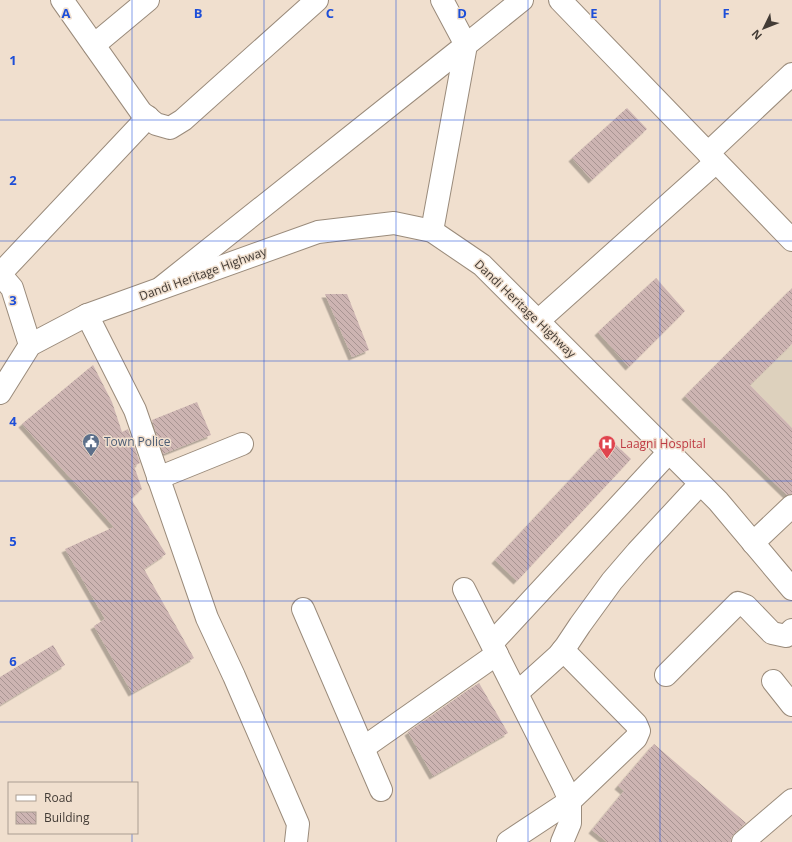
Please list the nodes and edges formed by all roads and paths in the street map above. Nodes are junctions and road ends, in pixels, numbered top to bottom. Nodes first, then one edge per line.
1 (62, 0) edge
2 (148, 0) edge
3 (317, 0) edge
4 (442, 0) edge
5 (522, 0) edge
6 (560, 0) edge
7 (94, 45) junction
8 (466, 45) junction
9 (792, 74) edge
10 (148, 118) junction
11 (712, 157) junction
12 (432, 231) junction
13 (792, 240) edge
14 (0, 274) edge
15 (158, 290) junction
16 (87, 315) junction
17 (538, 321) junction
18 (30, 346) junction
19 (0, 393) edge
20 (242, 444) dead end
21 (669, 452) junction
22 (158, 478) junction
23 (700, 484) junction
24 (792, 506) edge
25 (753, 543) junction
26 (464, 589) dead end
27 (792, 589) edge
28 (303, 610) dead end
29 (792, 630) edge
30 (494, 649) junction
31 (563, 650) junction
32 (666, 674) dead end
33 (772, 681) dead end
34 (517, 693) junction
35 (792, 705) edge
36 (362, 748) junction
37 (381, 790) dead end
38 (792, 800) edge
39 (570, 801) junction
40 (296, 842) edge
41 (508, 842) edge
42 (562, 842) edge
43 (743, 842) edge

1 - 7 main road
2 - 7 main road
3 - 10 main road
4 - 8 main road
5 - 8 main road
6 - 11 main road
7 - 10 main road
8 - 12 main road
8 - 15 main road
9 - 11 main road
10 - 14 main road
11 - 13 main road
11 - 17 main road
12 - 15 main road, Dandi Heritage Highway
12 - 17 main road, Dandi Heritage Highway
14 - 18 main road
15 - 16 main road, Dandi Heritage Highway
16 - 18 main road, Dandi Heritage Highway
16 - 22 main road
17 - 21 main road, Dandi Heritage Highway
18 - 19 main road, Dandi Heritage Highway
20 - 22 main road
21 - 23 main road, Dandi Heritage Highway
21 - 30 main road
22 - 40 main road
23 - 25 main road, Dandi Heritage Highway
23 - 31 main road
24 - 25 main road
25 - 27 main road, Dandi Heritage Highway
26 - 30 main road
28 - 36 main road
29 - 32 main road
30 - 34 main road
30 - 36 main road
31 - 34 main road
31 - 39 main road
33 - 35 main road
34 - 39 main road
36 - 37 main road
38 - 43 main road
39 - 41 main road
39 - 42 main road

